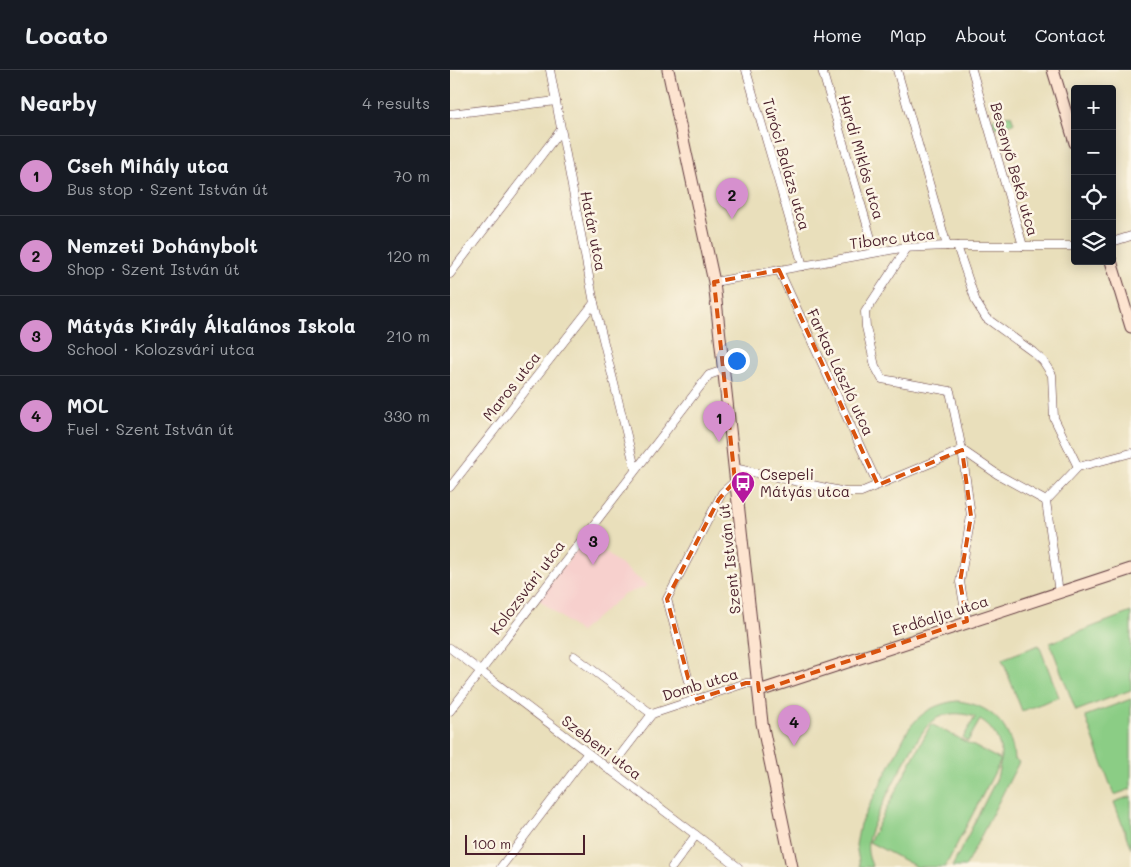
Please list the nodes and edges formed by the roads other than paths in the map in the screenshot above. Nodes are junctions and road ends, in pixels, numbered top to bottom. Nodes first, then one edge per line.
1 (550, 70) edge
2 (668, 70) edge
3 (746, 70) edge
4 (822, 70) edge
5 (897, 70) edge
6 (972, 70) edge
7 (1053, 70) edge
8 (556, 101) junction
9 (450, 114) edge
10 (1071, 130) edge
11 (560, 131) junction
12 (1131, 236) edge
13 (1116, 241) edge
14 (947, 246) junction
15 (957, 246) junction
16 (1023, 246) junction
17 (1071, 246) edge
18 (907, 248) junction
19 (875, 252) junction
20 (1112, 265) edge
21 (803, 266) junction
22 (779, 270) junction
23 (450, 274) edge
24 (714, 282) junction
25 (594, 303) junction
26 (1131, 328) edge
27 (724, 370) junction
28 (962, 450) junction
29 (1131, 453) edge
30 (1078, 467) junction
31 (636, 468) junction
32 (734, 468) junction
33 (735, 481) junction
34 (878, 485) junction
35 (450, 487) edge
36 (1046, 500) junction
37 (1131, 569) edge
38 (1059, 593) junction
39 (967, 621) junction
40 (450, 648) edge
41 (574, 656) dead end
42 (480, 671) junction
43 (758, 687) junction
44 (694, 700) junction
45 (450, 712) edge
46 (652, 714) junction
47 (587, 754) junction
48 (608, 770) junction
49 (696, 835) junction
50 (501, 867) edge
51 (672, 867) edge
52 (738, 867) edge
53 (792, 867) edge

1 - 8 street, Határ utca
2 - 24 street, Szent István út
3 - 21 street, Túróci Balázs utca
4 - 19 street, Hardi Miklós utca
5 - 14 street
6 - 16 street, Besenyő Bekő utca
7 - 10 street
8 - 9 street
8 - 11 street, Határ utca
11 - 23 street
11 - 25 street, Határ utca
12 - 13 street
14 - 15 street, Tiborc utca
14 - 18 street, Tiborc utca
15 - 16 street, Tiborc utca
15 - 30 street
16 - 17 street, Tiborc utca
18 - 19 street, Tiborc utca
18 - 28 street
19 - 21 street, Tiborc utca
20 - 26 street
21 - 22 street, Tiborc utca
22 - 24 street, Tiborc utca
22 - 34 street, Farkas László utca
24 - 27 street, Szent István út
25 - 31 street, Határ utca
25 - 35 street, Maros utca
27 - 31 street, Kolozsvári utca
27 - 32 street, Szent István út
28 - 34 street
28 - 36 street
28 - 39 street
29 - 30 street
30 - 36 street
31 - 42 street, Kolozsvári utca
32 - 33 street, Szent István út
32 - 34 street
33 - 43 street, Szent István út
33 - 44 street
36 - 38 street
37 - 38 street, Erdőalja utca
38 - 39 street, Erdőalja utca
39 - 43 street, Erdőalja utca
40 - 42 street, Szebeni utca
41 - 46 street, Domb utca
42 - 45 street, Kolozsvári utca
42 - 47 street, Szebeni utca
43 - 44 street, Domb utca
43 - 53 street, Szent István út
44 - 46 street, Domb utca
46 - 48 street, Domb utca
47 - 48 street, Szebeni utca
47 - 50 street
48 - 49 street, Szebeni utca
49 - 51 street
49 - 52 street, Szebeni utca

